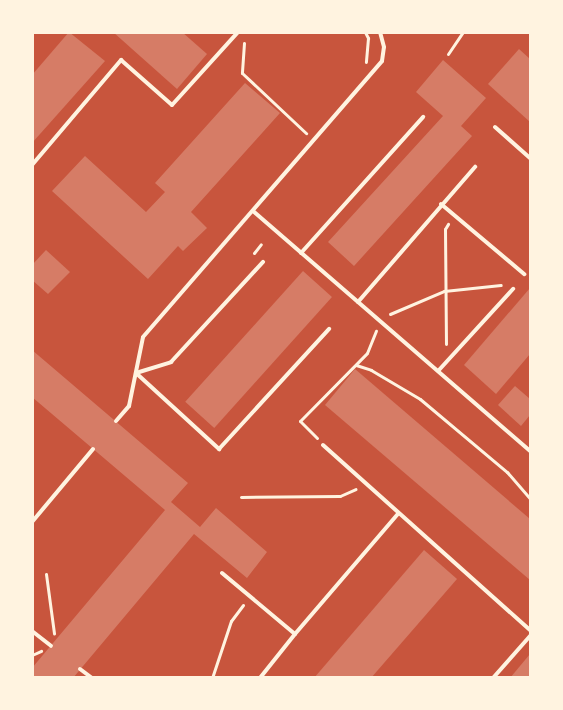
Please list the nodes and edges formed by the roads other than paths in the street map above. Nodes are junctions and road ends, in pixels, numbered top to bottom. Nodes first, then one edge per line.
1 (238, 32) edge
2 (380, 32) edge
3 (423, 117) dead end
4 (495, 127) dead end
5 (530, 158) edge
6 (32, 165) edge
7 (475, 167) dead end
8 (441, 204) junction
9 (254, 212) junction
10 (301, 254) junction
11 (263, 262) dead end
12 (524, 274) dead end
13 (513, 289) dead end
14 (358, 302) junction
15 (328, 329) dead end
16 (439, 370) junction
17 (136, 373) junction
18 (116, 421) dead end
19 (323, 445) road end
20 (93, 449) dead end
21 (530, 451) edge
22 (398, 514) junction
23 (32, 522) edge
24 (222, 573) dead end
25 (530, 630) edge
26 (32, 631) edge
27 (295, 634) junction
28 (530, 636) edge
29 (51, 646) dead end
30 (80, 669) dead end
31 (92, 678) edge
32 (260, 678) edge
33 (493, 678) edge

1 - 6 lane
2 - 9 lane
3 - 10 lane
4 - 5 lane
7 - 8 lane
8 - 12 lane
8 - 14 lane
9 - 10 lane
9 - 17 lane
10 - 14 lane
11 - 17 lane
13 - 16 lane
14 - 16 lane
15 - 17 lane
16 - 21 lane
17 - 18 lane
19 - 22 lane
20 - 23 lane
22 - 25 lane
22 - 27 lane
24 - 27 lane
26 - 29 lane
27 - 32 lane
28 - 33 lane
30 - 31 lane

